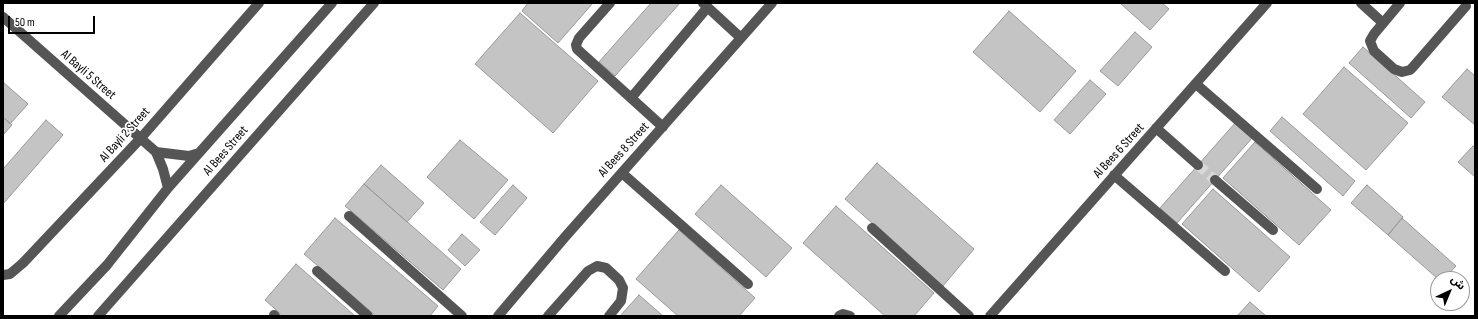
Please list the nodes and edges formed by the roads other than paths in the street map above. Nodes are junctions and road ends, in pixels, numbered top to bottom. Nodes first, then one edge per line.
1 (259, 3) edge
2 (332, 3) edge
3 (374, 3) edge
4 (610, 3) edge
5 (772, 3) edge
6 (1267, 3) edge
7 (1361, 3) edge
8 (1400, 3) edge
9 (705, 5) edge
10 (1466, 6) dead end
11 (3, 17) edge
12 (1383, 23) junction
13 (741, 38) junction
14 (1196, 84) junction
15 (631, 98) junction
16 (663, 127) junction
17 (1156, 128) junction
18 (140, 138) junction
19 (156, 152) junction
20 (199, 153) junction
21 (1198, 165) tunnel mouth
22 (622, 173) junction
23 (1114, 175) junction
24 (1215, 180) tunnel mouth
25 (168, 188) junction
26 (1317, 189) dead end
27 (349, 216) dead end
28 (872, 228) dead end
29 (1273, 230) dead end
30 (317, 271) dead end
31 (1225, 271) dead end
32 (3, 275) edge
33 (748, 284) dead end
34 (58, 316) edge
35 (98, 316) edge
36 (368, 316) edge
37 (462, 316) edge
38 (498, 316) edge
39 (548, 316) edge
40 (609, 316) edge
41 (839, 316) edge
42 (850, 316) edge
43 (969, 316) edge
44 (990, 316) edge

1 - 18 street, Al Bayli 2 Street
2 - 20 street, Al Bees Street
3 - 35 street, Al Bees Street
4 - 15 street
5 - 13 street, Al Bees 8 Street
6 - 14 street, Al Bees 6 Street
7 - 12 street
8 - 12 street
9 - 13 street
9 - 15 street
10 - 12 street
11 - 18 street, Al Bayli 5 Street
13 - 16 street, Al Bees 8 Street
14 - 17 street, Al Bees 6 Street
14 - 26 street
15 - 16 street
16 - 22 street, Al Bees 8 Street
17 - 21 street
17 - 23 street, Al Bees 6 Street
18 - 19 street, Al Bayli 5 Street
18 - 32 street, Al Bayli 2 Street
19 - 20 street
19 - 25 street, Al Bayli 5 Street
20 - 25 street, Al Bees Street
22 - 33 street
22 - 38 street, Al Bees 8 Street
23 - 31 street
23 - 44 street, Al Bees 6 Street
24 - 29 street
25 - 34 street, Al Bees Street
27 - 37 street
28 - 43 street
30 - 36 street
39 - 40 street
41 - 42 street

